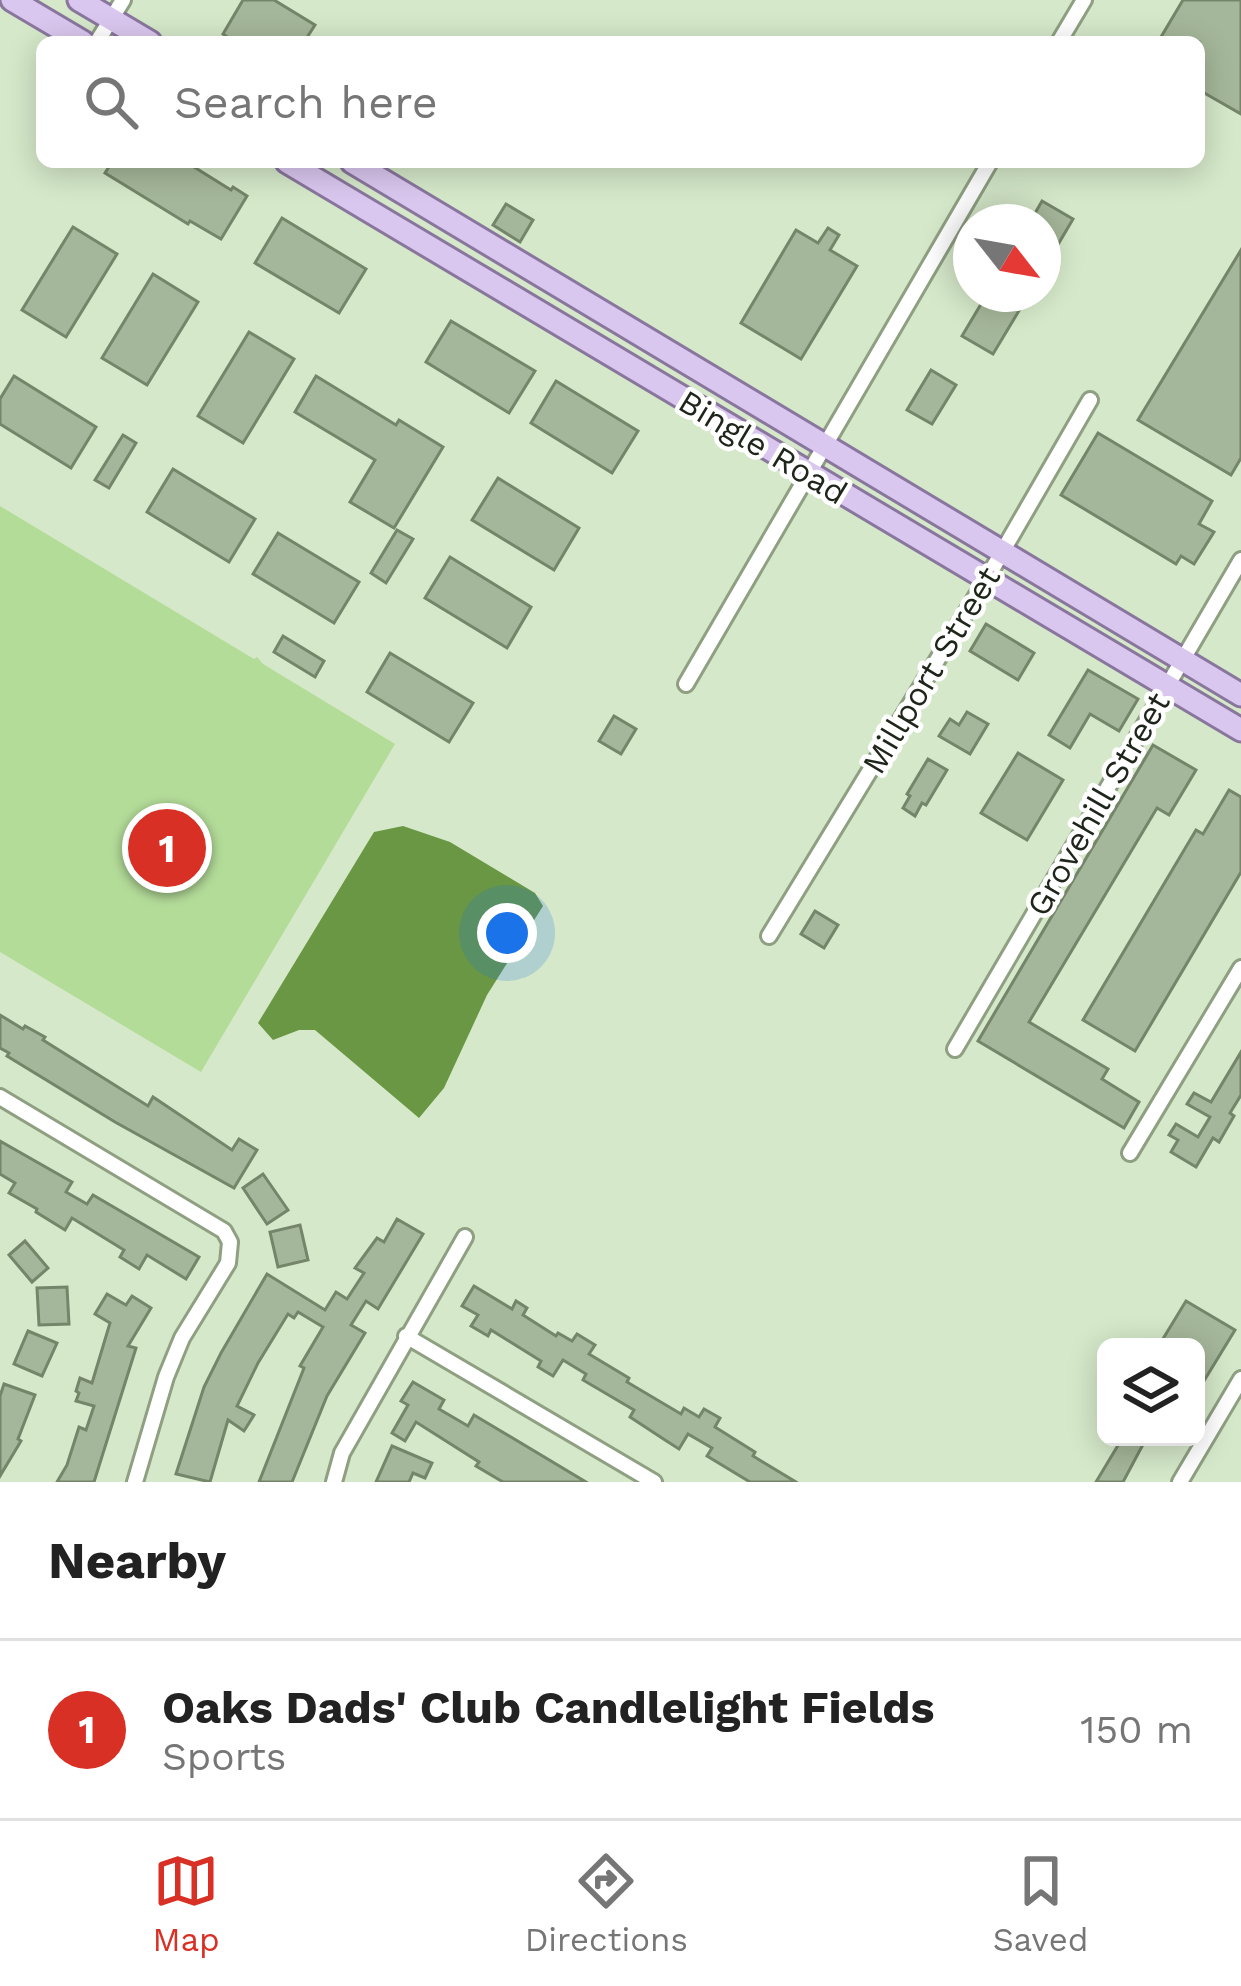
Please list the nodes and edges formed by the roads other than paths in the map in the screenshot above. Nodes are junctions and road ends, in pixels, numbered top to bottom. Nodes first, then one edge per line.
1 (12, 0) edge
2 (79, 0) edge
3 (1084, 0) edge
4 (117, 9) edge
5 (73, 36) edge
6 (101, 36) edge
7 (144, 36) edge
8 (1063, 36) edge
9 (296, 168) edge
10 (362, 168) edge
11 (986, 168) edge
12 (464, 228) junction
13 (447, 257) junction
14 (1090, 400) dead end
15 (825, 444) junction
16 (807, 473) junction
17 (1003, 552) junction
18 (1241, 560) edge
19 (986, 580) junction
20 (1184, 658) junction
21 (686, 684) dead end
22 (1167, 686) junction
23 (1241, 695) edge
24 (1241, 730) edge
25 (769, 936) dead end
26 (1241, 968) edge
27 (956, 1049) dead end
28 (0, 1097) edge
29 (1130, 1153) dead end
30 (465, 1237) dead end
31 (406, 1336) junction
32 (1241, 1379) edge
33 (135, 1482) edge
34 (334, 1482) edge
35 (654, 1482) edge
36 (1180, 1482) edge

1 - 5 main road
2 - 4 main road
3 - 8 street
4 - 6 street
4 - 7 main road
9 - 13 main road, Bingle Road
10 - 12 main road, Bingle Road
11 - 15 street
12 - 13 main road
12 - 15 main road, Bingle Road
13 - 16 main road, Bingle Road
14 - 17 street, Millport Street
15 - 16 street
15 - 17 main road, Bingle Road
16 - 19 main road, Bingle Road
16 - 21 street
17 - 19 street, Millport Street
17 - 20 main road, Bingle Road
18 - 20 street, Grovehill Street
19 - 22 main road, Bingle Road
19 - 25 street, Millport Street
20 - 22 street, Grovehill Street
20 - 23 main road, Bingle Road
22 - 24 main road, Bingle Road
22 - 27 street, Grovehill Street
26 - 29 street
28 - 33 street
30 - 31 street
31 - 34 street
31 - 35 street
32 - 36 street

